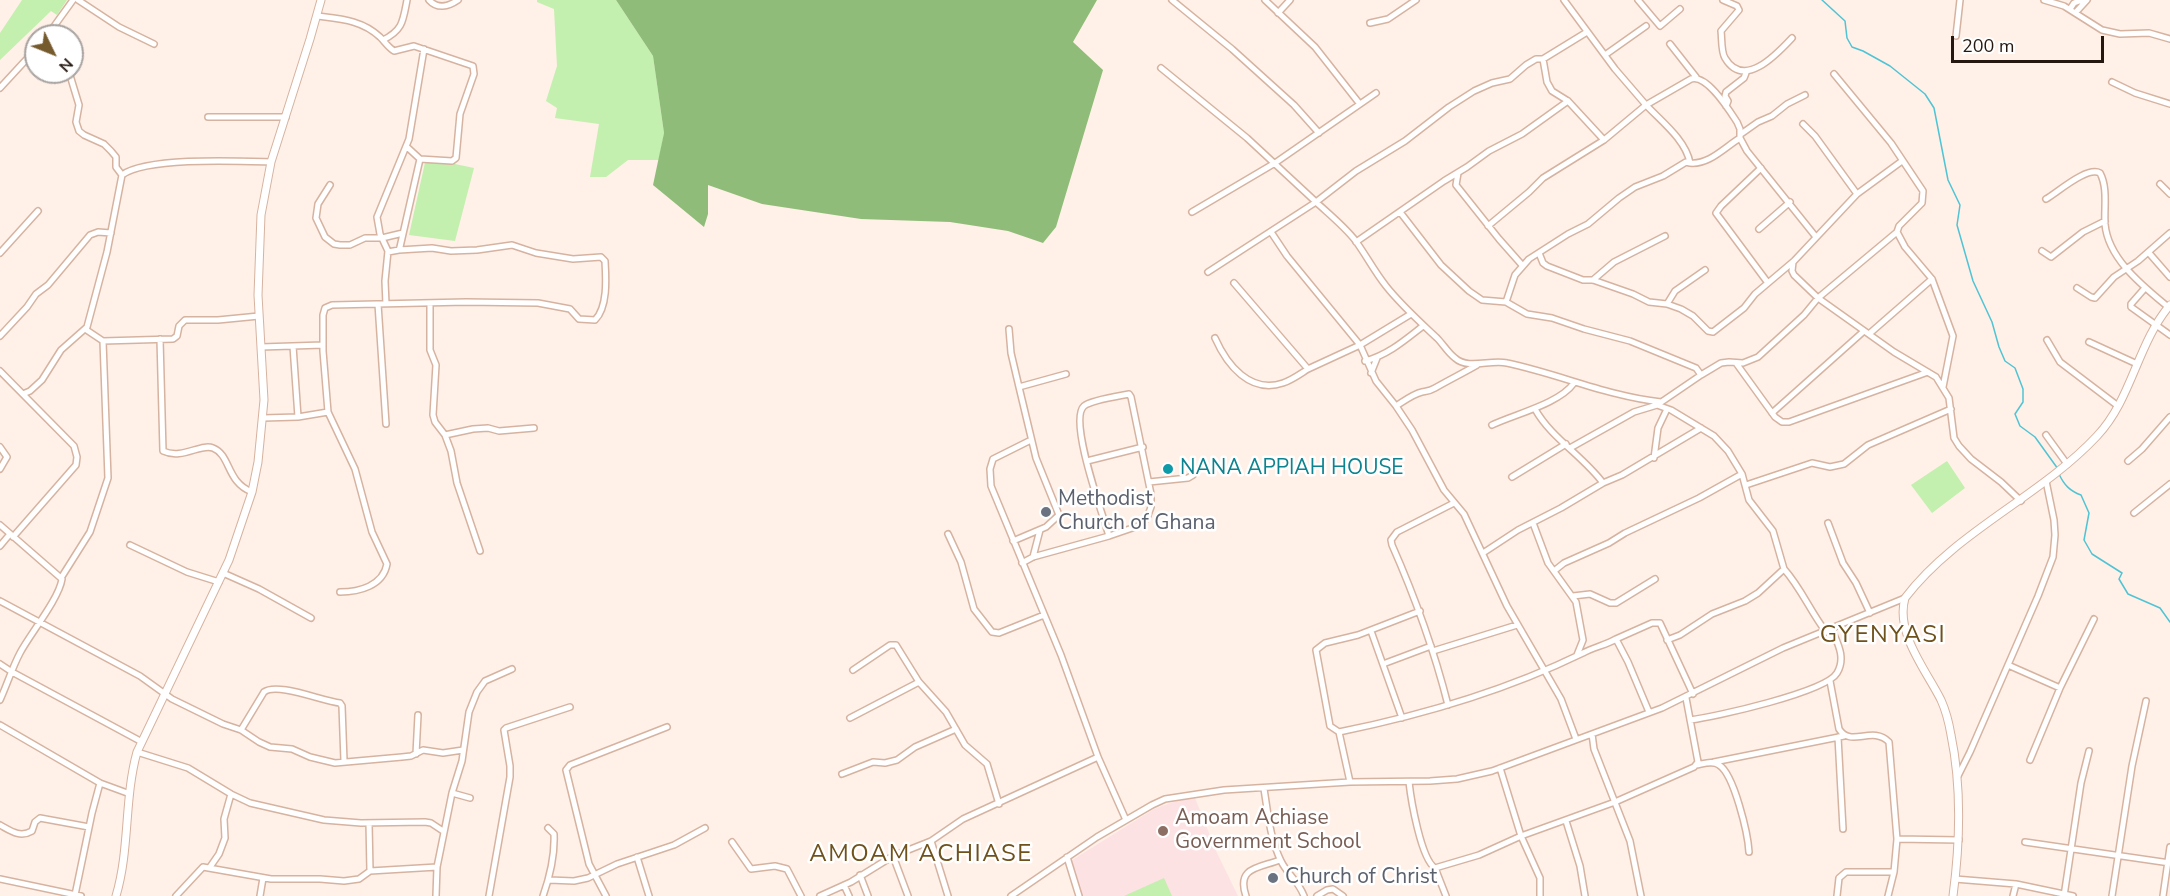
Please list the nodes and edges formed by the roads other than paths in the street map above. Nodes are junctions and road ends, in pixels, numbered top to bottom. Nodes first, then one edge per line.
1 (73, 0) edge
2 (78, 0) edge
3 (321, 0) edge
4 (406, 0) edge
5 (429, 0) edge
6 (458, 0) edge
7 (1172, 0) edge
8 (1264, 0) edge
9 (1290, 0) edge
10 (1416, 0) edge
11 (1564, 0) edge
12 (1638, 0) edge
13 (1723, 0) edge
14 (1960, 0) edge
15 (2044, 0) edge
16 (2082, 0) edge
17 (2087, 0) edge
18 (1680, 9) dead end
19 (2073, 10) junction
20 (1278, 13) junction
21 (317, 16) junction
22 (1370, 23) dead end
23 (56, 24) edge
24 (1646, 26) dead end
25 (1587, 32) junction
26 (1956, 36) dead end
27 (1792, 38) dead end
28 (2170, 39) edge
29 (383, 40) junction
30 (154, 44) dead end
31 (1670, 44) dead end
32 (424, 49) junction
33 (1605, 55) junction
34 (1543, 58) junction
35 (24, 63) edge
36 (1161, 68) dead end
37 (1746, 73) junction
38 (1834, 74) dead end
39 (1696, 77) junction
40 (2112, 82) dead end
41 (73, 84) edge
42 (0, 88) edge
43 (1376, 93) dead end
44 (1805, 95) dead end
45 (1568, 101) junction
46 (1359, 103) junction
47 (2170, 104) edge
48 (1646, 105) junction
49 (1726, 106) junction
50 (208, 117) dead end
51 (285, 117) junction
52 (1803, 124) dead end
53 (1319, 132) junction
54 (1741, 136) junction
55 (1604, 140) junction
56 (406, 147) junction
57 (420, 159) junction
58 (1902, 161) junction
59 (271, 162) junction
60 (1275, 163) junction
61 (1690, 163) junction
62 (1761, 168) junction
63 (1458, 173) junction
64 (122, 175) junction
65 (1444, 181) junction
66 (2160, 184) dead end
67 (330, 185) dead end
68 (1456, 185) junction
69 (1857, 194) junction
70 (2170, 194) edge
71 (2046, 199) dead end
72 (1316, 202) junction
73 (1790, 202) junction
74 (38, 211) dead end
75 (1192, 212) dead end
76 (1400, 212) junction
77 (2105, 221) junction
78 (1488, 226) junction
79 (1759, 229) dead end
80 (1271, 232) junction
81 (1897, 232) junction
82 (111, 233) junction
83 (403, 233) junction
84 (2170, 233) edge
85 (1665, 236) dead end
86 (1816, 237) junction
87 (381, 238) junction
88 (1356, 242) junction
89 (399, 250) junction
90 (2042, 251) dead end
91 (388, 252) junction
92 (0, 253) edge
93 (1539, 253) junction
94 (2149, 253) junction
95 (1794, 261) junction
96 (1522, 265) junction
97 (2127, 268) junction
98 (1705, 270) dead end
99 (1208, 272) dead end
100 (2170, 277) edge
101 (1932, 279) junction
102 (1593, 280) junction
103 (1234, 283) dead end
104 (1768, 283) junction
105 (2077, 288) dead end
106 (2145, 288) junction
107 (1818, 298) junction
108 (1506, 302) junction
109 (430, 303) junction
110 (378, 304) junction
111 (386, 304) junction
112 (1667, 304) junction
113 (2169, 306) edge
114 (1411, 314) junction
115 (260, 316) junction
116 (1423, 326) junction
117 (2155, 326) junction
118 (1009, 329) dead end
119 (85, 330) junction
120 (1867, 332) junction
121 (2170, 335) edge
122 (0, 336) edge
123 (1215, 338) dead end
124 (160, 339) junction
125 (2047, 340) dead end
126 (103, 341) junction
127 (2089, 342) dead end
128 (294, 345) junction
129 (323, 345) junction
130 (1360, 345) junction
131 (261, 347) junction
132 (1377, 358) junction
133 (1365, 361) junction
134 (1736, 363) junction
135 (2137, 364) junction
136 (1477, 365) junction
137 (1308, 369) junction
138 (0, 371) edge
139 (1928, 372) junction
140 (1371, 373) junction
141 (1066, 374) dead end
142 (1701, 375) junction
143 (1574, 383) junction
144 (1020, 387) junction
145 (1944, 387) junction
146 (22, 394) junction
147 (1662, 402) junction
148 (1396, 406) junction
149 (2118, 406) junction
150 (1535, 409) junction
151 (1669, 409) junction
152 (1951, 409) junction
153 (328, 412) junction
154 (1772, 413) junction
155 (298, 417) junction
156 (2170, 417) edge
157 (263, 418) junction
158 (386, 424) dead end
159 (1492, 425) dead end
160 (1701, 428) junction
161 (534, 429) dead end
162 (445, 435) junction
163 (2046, 435) dead end
164 (1030, 440) junction
165 (1568, 446) junction
166 (0, 447) edge
167 (1143, 447) junction
168 (1654, 458) junction
169 (1087, 461) junction
170 (2128, 461) dead end
171 (0, 469) edge
172 (2062, 469) junction
173 (1742, 474) junction
174 (1193, 475) dead end
175 (1512, 477) dead end
176 (2046, 481) junction
177 (1149, 482) junction
178 (1603, 483) junction
179 (2170, 484) edge
180 (1746, 485) junction
181 (252, 492) junction
182 (2021, 501) junction
183 (1454, 503) junction
184 (2134, 513) dead end
185 (1828, 523) dead end
186 (1533, 524) junction
187 (0, 525) edge
188 (1041, 530) junction
189 (948, 534) dead end
190 (12, 535) junction
191 (1109, 536) junction
192 (1013, 540) junction
193 (130, 545) dead end
194 (0, 546) edge
195 (480, 551) dead end
196 (1483, 553) junction
197 (1033, 557) junction
198 (1022, 563) junction
199 (1784, 569) junction
200 (1554, 571) junction
201 (223, 573) junction
202 (61, 578) junction
203 (1655, 579) dead end
204 (219, 582) junction
205 (340, 592) dead end
206 (1574, 596) junction
207 (1905, 598) junction
208 (0, 601) edge
209 (1420, 611) junction
210 (1870, 613) junction
211 (1044, 615) junction
212 (311, 618) dead end
213 (2094, 619) dead end
214 (39, 622) junction
215 (1517, 625) junction
216 (1371, 631) junction
217 (1829, 631) junction
218 (1616, 639) junction
219 (1583, 640) junction
220 (1667, 640) junction
221 (1593, 648) junction
222 (1432, 649) junction
223 (1577, 656) junction
224 (0, 664) edge
225 (1383, 664) junction
226 (2008, 665) junction
227 (512, 669) dead end
228 (854, 670) dead end
229 (1544, 671) junction
230 (12, 672) junction
231 (1830, 681) junction
232 (919, 682) junction
233 (2060, 688) junction
234 (164, 693) junction
235 (1693, 694) junction
236 (1686, 698) junction
237 (0, 700) edge
238 (2146, 700) dead end
239 (1448, 705) junction
240 (570, 707) dead end
241 (1649, 712) junction
242 (418, 715) dead end
243 (850, 718) dead end
244 (1402, 718) junction
245 (1690, 720) junction
246 (0, 725) edge
247 (667, 727) dead end
248 (956, 729) junction
249 (241, 730) junction
250 (1340, 732) junction
251 (1592, 734) junction
252 (1841, 736) junction
253 (1576, 739) junction
254 (142, 742) junction
255 (463, 750) junction
256 (2089, 750) dead end
257 (137, 752) junction
258 (416, 754) junction
259 (1098, 757) junction
260 (2030, 760) dead end
261 (344, 761) junction
262 (1714, 762) junction
263 (1696, 765) junction
264 (1500, 768) junction
265 (842, 774) dead end
266 (1957, 777) junction
267 (1350, 782) junction
268 (1409, 782) junction
269 (100, 783) junction
270 (1264, 789) junction
271 (452, 793) junction
272 (130, 794) junction
273 (231, 794) junction
274 (470, 798) dead end
275 (1615, 802) junction
276 (999, 804) junction
277 (1126, 820) junction
278 (1566, 821) junction
279 (369, 823) junction
280 (0, 825) edge
281 (89, 827) junction
282 (548, 828) dead end
283 (705, 828) dead end
284 (1843, 829) dead end
285 (443, 831) junction
286 (1521, 836) junction
287 (1897, 839) junction
288 (1959, 840) junction
289 (931, 841) junction
290 (732, 842) dead end
291 (2025, 842) dead end
292 (2071, 847) junction
293 (2170, 847) edge
294 (1749, 852) dead end
295 (2119, 854) junction
296 (893, 856) junction
297 (637, 857) junction
298 (1067, 857) junction
299 (1280, 860) junction
300 (2169, 862) edge
301 (210, 867) junction
302 (437, 867) junction
303 (1435, 868) junction
304 (370, 871) junction
305 (1894, 872) junction
306 (595, 875) junction
307 (860, 875) junction
308 (263, 878) junction
309 (0, 879) edge
310 (1955, 879) junction
311 (549, 880) junction
312 (2016, 884) junction
313 (844, 885) junction
314 (824, 895) edge
315 (2064, 895) edge
316 (78, 896) edge
317 (116, 896) edge
318 (176, 896) edge
319 (260, 896) edge
320 (436, 896) edge
321 (489, 896) edge
322 (543, 896) edge
323 (606, 896) edge
324 (649, 896) edge
325 (801, 896) edge
326 (849, 896) edge
327 (868, 896) edge
328 (908, 896) edge
329 (948, 896) edge
330 (1011, 896) edge
331 (1078, 896) edge
332 (1246, 896) edge
333 (1304, 896) edge
334 (1317, 896) edge
335 (1343, 896) edge
336 (1446, 896) edge
337 (1540, 896) edge
338 (1585, 896) edge
339 (1641, 896) edge
340 (1837, 896) edge
341 (1888, 896) edge
342 (1953, 896) edge
343 (2013, 896) edge
344 (2073, 896) edge
345 (2112, 896) edge
346 (2163, 896) edge

1 - 23 street
2 - 30 street
3 - 21 street
4 - 29 street
5 - 6 street
7 - 53 street
8 - 20 street
9 - 20 street
10 - 22 street
11 - 25 street
12 - 18 street
13 - 37 street
14 - 26 street
15 - 19 street
16 - 19 street
17 - 19 street
19 - 28 street
20 - 46 street
21 - 29 street
21 - 51 street
24 - 33 street
25 - 33 street
25 - 34 street
27 - 37 street
29 - 32 street
31 - 39 street
32 - 56 street
32 - 57 street
33 - 48 street
34 - 45 street
34 - 72 street
35 - 42 street
36 - 60 street
37 - 49 street
38 - 58 street
39 - 48 street
39 - 49 street
40 - 47 street
41 - 64 street
43 - 46 street
44 - 54 street
45 - 55 street
45 - 63 street
46 - 53 street
48 - 55 street
48 - 61 street
49 - 54 street
50 - 51 street
51 - 59 street
52 - 69 street
53 - 60 street
54 - 61 street
54 - 62 street
55 - 78 street
56 - 57 street
56 - 87 street
57 - 83 street
58 - 69 street
58 - 81 street
59 - 64 street
59 - 115 street
60 - 72 street
60 - 75 street
61 - 93 street
62 - 73 street
62 - 104 street
63 - 65 street
63 - 68 street
64 - 82 street
65 - 68 street
65 - 76 street
66 - 70 street
67 - 87 street
68 - 78 street
69 - 86 street
71 - 77 street
72 - 80 street
72 - 88 street
73 - 79 street
73 - 86 street
74 - 92 street
76 - 88 street
76 - 108 street
77 - 90 street
77 - 97 street
78 - 96 street
80 - 99 street
80 - 130 street
81 - 101 street
81 - 107 street
82 - 119 street
82 - 122 street
83 - 87 street
83 - 89 street
84 - 94 street
85 - 102 street
86 - 95 street
87 - 91 street
88 - 114 street
89 - 91 street
89 - 109 street
91 - 111 street
93 - 96 street
93 - 102 street
94 - 97 street
94 - 100 street
95 - 104 street
95 - 107 street
96 - 108 street
97 - 105 street
97 - 106 street
98 - 112 street
101 - 120 street
101 - 145 street
102 - 112 street
103 - 137 street
104 - 112 street
106 - 113 street
106 - 117 street
107 - 120 street
107 - 134 street
108 - 142 street
109 - 111 street
109 - 162 street
110 - 111 street
110 - 129 street
110 - 158 street
113 - 117 street
114 - 116 street
114 - 130 street
115 - 124 street
115 - 131 street
116 - 132 street
116 - 136 street
117 - 121 street
117 - 135 street
118 - 144 street
119 - 126 street
119 - 146 street
120 - 139 street
120 - 154 street
123 - 137 street
124 - 126 street
124 - 181 street
125 - 149 street
126 - 202 street
127 - 135 street
128 - 129 street
128 - 131 street
128 - 155 street
129 - 153 street
130 - 133 street
130 - 137 street
131 - 157 street
132 - 133 street
132 - 140 street
133 - 140 street
134 - 142 street
134 - 154 street
135 - 149 street
136 - 143 street
136 - 148 street
138 - 146 street
139 - 145 street
139 - 154 street
140 - 148 street
141 - 144 street
142 - 147 street
143 - 147 street
143 - 150 street
144 - 164 street
145 - 152 street
146 - 190 street
147 - 151 street
147 - 151 street
147 - 165 street
148 - 183 street
149 - 172 street
150 - 159 street
150 - 165 street
151 - 160 street
151 - 168 street
152 - 180 street
152 - 182 street
153 - 155 street
153 - 205 street
155 - 157 street
156 - 170 street
157 - 181 street
160 - 168 street
160 - 173 street
161 - 162 street
162 - 195 street
163 - 172 street
164 - 188 street
164 - 192 street
165 - 175 street
165 - 178 street
166 - 171 street
167 - 169 street
167 - 169 street
167 - 177 street
168 - 178 street
169 - 191 street
172 - 176 street
173 - 180 street
173 - 200 street
174 - 177 street
176 - 182 street
176 - 226 street
177 - 191 street
178 - 186 street
179 - 184 street
180 - 199 street
181 - 201 street
182 - 207 street
183 - 196 street
183 - 209 street
185 - 210 street
186 - 196 street
186 - 200 street
187 - 190 street
188 - 192 street
188 - 197 street
189 - 211 street
190 - 194 street
190 - 202 street
191 - 197 street
192 - 198 street
193 - 204 street
196 - 215 street
197 - 198 street
198 - 211 street
199 - 217 street
199 - 220 street
200 - 206 street
201 - 204 street
201 - 212 street
202 - 214 street
203 - 206 street
204 - 234 street
206 - 219 street
207 - 210 street
207 - 266 street
208 - 214 street
209 - 216 street
209 - 222 street
210 - 217 street
211 - 259 street
213 - 233 street
214 - 230 street
214 - 234 street
215 - 222 street
215 - 229 street
216 - 225 street
216 - 250 street
217 - 231 street
217 - 235 street
218 - 220 street
218 - 221 street
218 - 241 street
219 - 221 street
219 - 223 street
220 - 235 street
221 - 223 street
222 - 225 street
222 - 239 street
223 - 229 street
224 - 230 street
225 - 244 street
226 - 233 street
226 - 266 street
227 - 255 street
228 - 232 street
229 - 239 street
229 - 253 street
230 - 237 street
230 - 254 street
231 - 245 street
231 - 252 street
232 - 243 street
232 - 248 street
233 - 260 street
234 - 249 street
234 - 254 street
235 - 236 street
236 - 241 street
236 - 245 street
238 - 295 street
239 - 244 street
240 - 321 street
241 - 251 street
242 - 258 street
244 - 250 street
245 - 263 street
246 - 269 street
247 - 306 street
248 - 265 street
248 - 276 street
249 - 261 street
249 - 261 street
250 - 267 street
251 - 253 street
251 - 275 street
252 - 262 street
252 - 284 street
252 - 287 street
253 - 264 street
254 - 257 street
255 - 258 street
255 - 271 street
256 - 292 street
257 - 272 street
257 - 273 street
258 - 261 street
259 - 276 street
259 - 277 street
262 - 263 street
262 - 294 street
263 - 275 street
264 - 268 street
264 - 286 street
266 - 288 street
267 - 268 street
267 - 270 street
268 - 303 street
269 - 272 street
269 - 281 street
270 - 277 street
270 - 299 street
271 - 274 street
271 - 285 street
272 - 317 street
273 - 279 street
273 - 301 street
275 - 278 street
275 - 339 street
276 - 289 street
277 - 298 street
278 - 286 street
278 - 338 street
279 - 285 street
279 - 304 street
280 - 281 street
281 - 316 street
282 - 311 street
283 - 297 street
285 - 302 street
286 - 303 street
286 - 337 street
287 - 288 street
287 - 305 street
288 - 310 street
289 - 296 street
289 - 329 street
290 - 325 street
291 - 292 street
292 - 295 street
292 - 315 street
293 - 300 street
295 - 300 street
295 - 345 street
296 - 307 street
296 - 328 street
297 - 306 street
297 - 324 street
298 - 330 street
298 - 331 street
299 - 332 street
299 - 333 street
300 - 346 street
301 - 308 street
301 - 318 street
302 - 304 street
302 - 320 street
303 - 336 street
304 - 308 street
305 - 340 street
305 - 341 street
306 - 311 street
306 - 323 street
307 - 313 street
307 - 327 street
308 - 319 street
309 - 316 street
310 - 312 street
310 - 342 street
311 - 322 street
312 - 315 street
312 - 343 street
313 - 314 street
313 - 326 street
315 - 344 street
334 - 335 street

